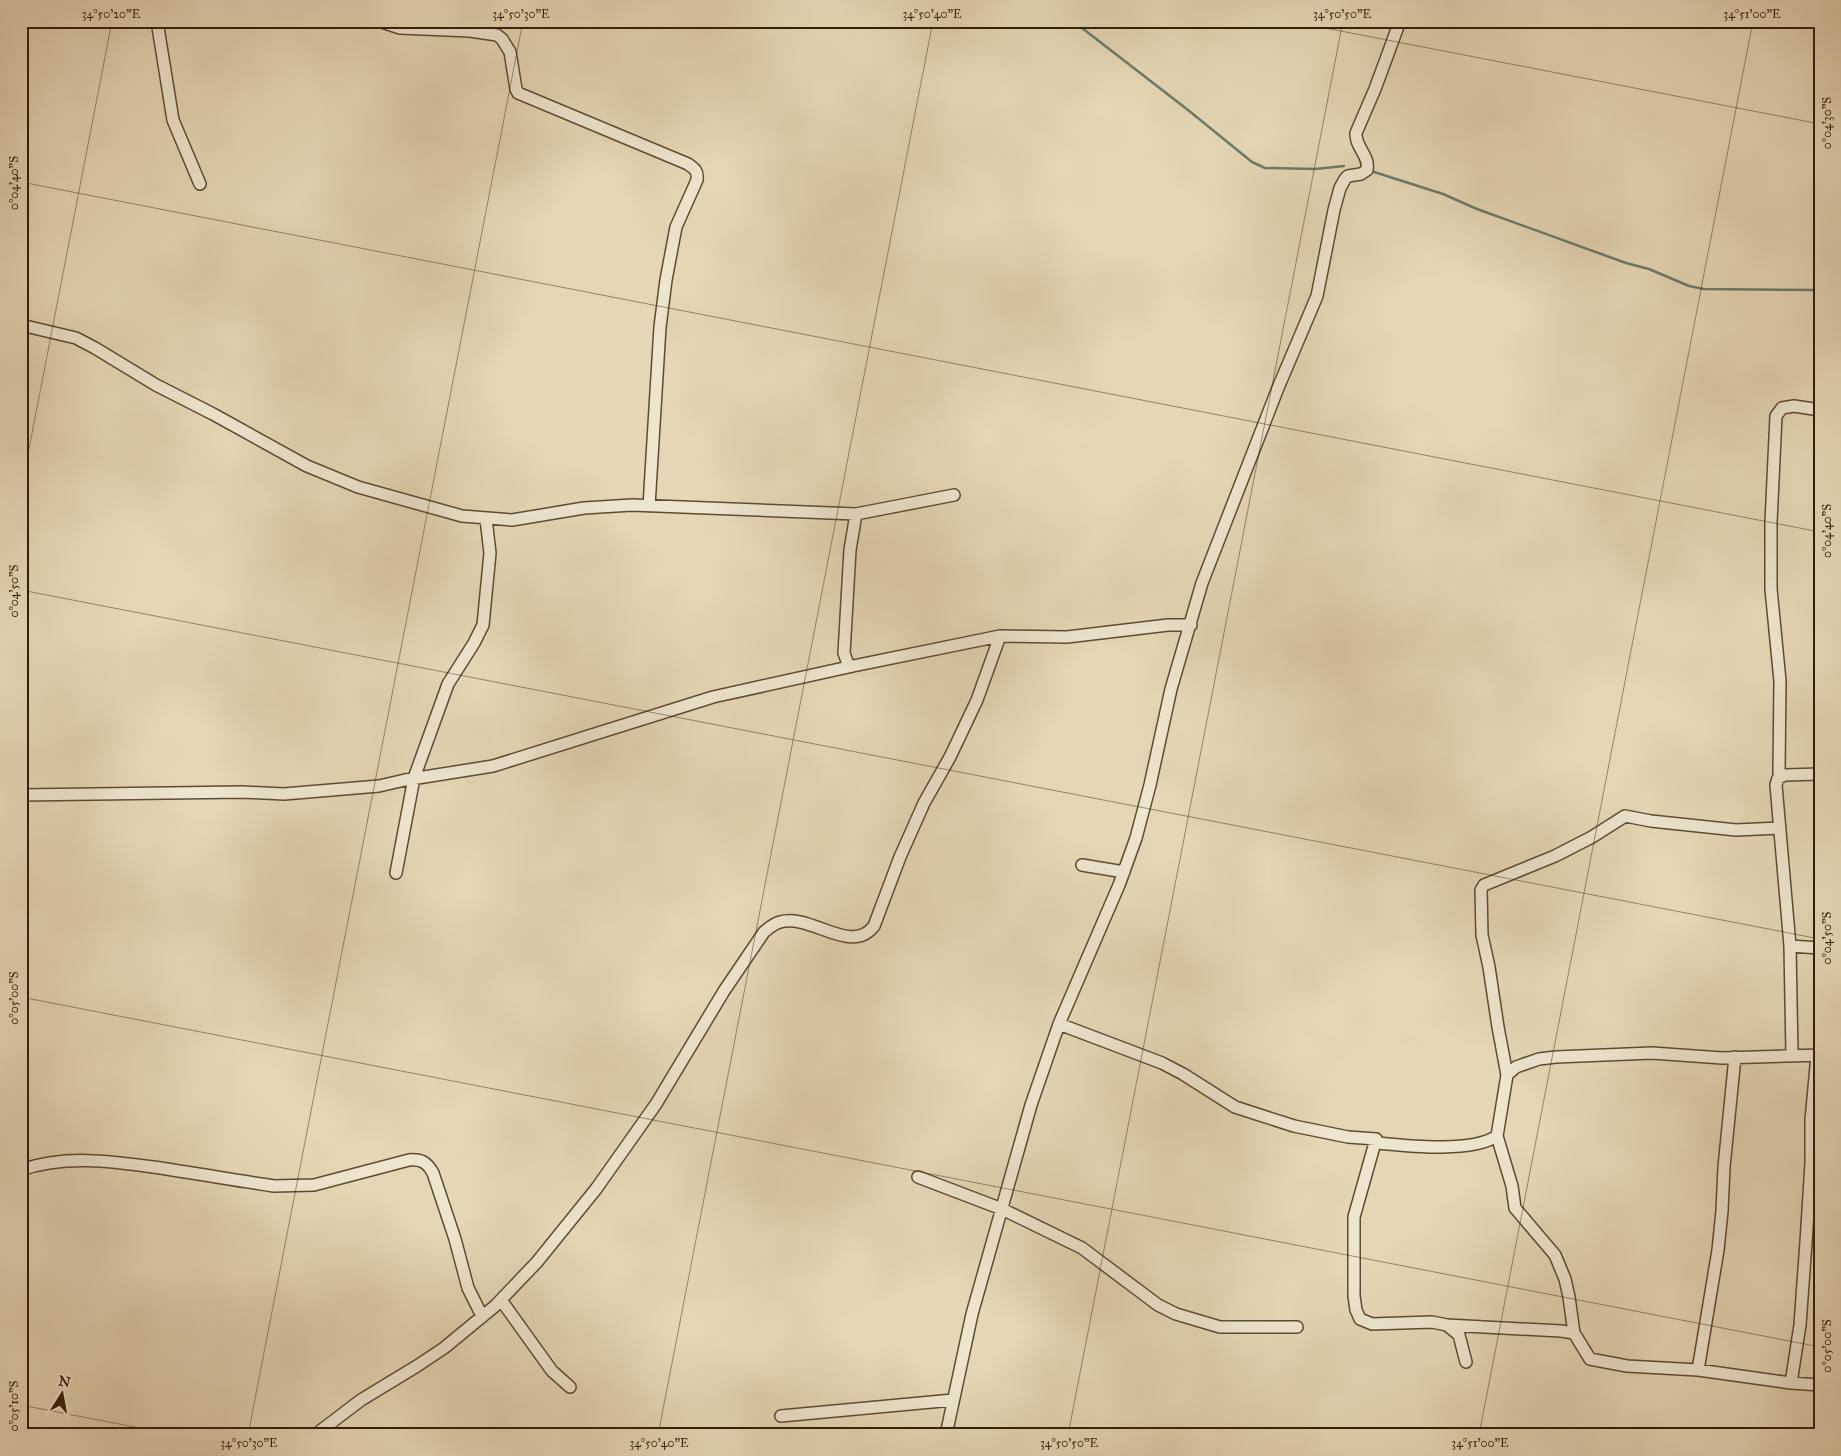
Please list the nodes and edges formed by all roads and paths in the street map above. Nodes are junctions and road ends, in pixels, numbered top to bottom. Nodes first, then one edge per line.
1 (157, 21) edge
2 (379, 21) edge
3 (1400, 21) edge
4 (200, 184) dead end
5 (21, 325) edge
6 (1820, 410) edge
7 (954, 495) dead end
8 (649, 506) junction
9 (856, 514) junction
10 (486, 518) junction
11 (1191, 626) junction
12 (1000, 636) junction
13 (853, 666) junction
14 (1820, 774) edge
15 (1781, 776) junction
16 (414, 778) junction
17 (21, 795) edge
18 (1780, 828) junction
19 (1082, 865) dead end
20 (1124, 872) junction
21 (396, 873) dead end
22 (1790, 946) junction
23 (1820, 948) edge
24 (1059, 1024) junction
25 (1792, 1055) junction
26 (1818, 1055) edge
27 (1735, 1057) junction
28 (1507, 1076) junction
29 (1497, 1136) junction
30 (1376, 1139) junction
31 (21, 1170) edge
32 (918, 1177) dead end
33 (1002, 1209) junction
34 (1808, 1214) junction
35 (1820, 1214) edge
36 (501, 1300) junction
37 (482, 1316) junction
38 (1447, 1325) junction
39 (1297, 1327) dead end
40 (1574, 1334) junction
41 (1466, 1362) dead end
42 (1698, 1370) junction
43 (1791, 1383) junction
44 (1820, 1385) edge
45 (570, 1387) dead end
46 (953, 1400) junction
47 (781, 1416) dead end
48 (315, 1435) edge
49 (946, 1435) edge

1 - 4 street
2 - 8 street
3 - 11 street
5 - 10 street
6 - 15 street
7 - 9 street
8 - 9 street
8 - 10 street
9 - 13 street
10 - 16 street
11 - 12 street
11 - 20 street
12 - 13 street
12 - 36 street
13 - 16 street
14 - 15 street
15 - 18 street
16 - 17 street
16 - 21 street
18 - 22 street
18 - 28 street
19 - 20 street
20 - 24 street
22 - 23 street
22 - 25 street
24 - 30 street
24 - 33 street
25 - 26 street
25 - 27 street
26 - 34 street
27 - 28 street
27 - 42 street
28 - 29 street
29 - 30 street
29 - 40 street
30 - 38 street
31 - 37 street
32 - 33 street
33 - 39 street
33 - 46 street
34 - 35 street
34 - 43 street
36 - 37 street
36 - 45 street
37 - 48 street
38 - 40 street
38 - 41 street
40 - 42 street
42 - 43 street
43 - 44 street
46 - 47 street
46 - 49 street

